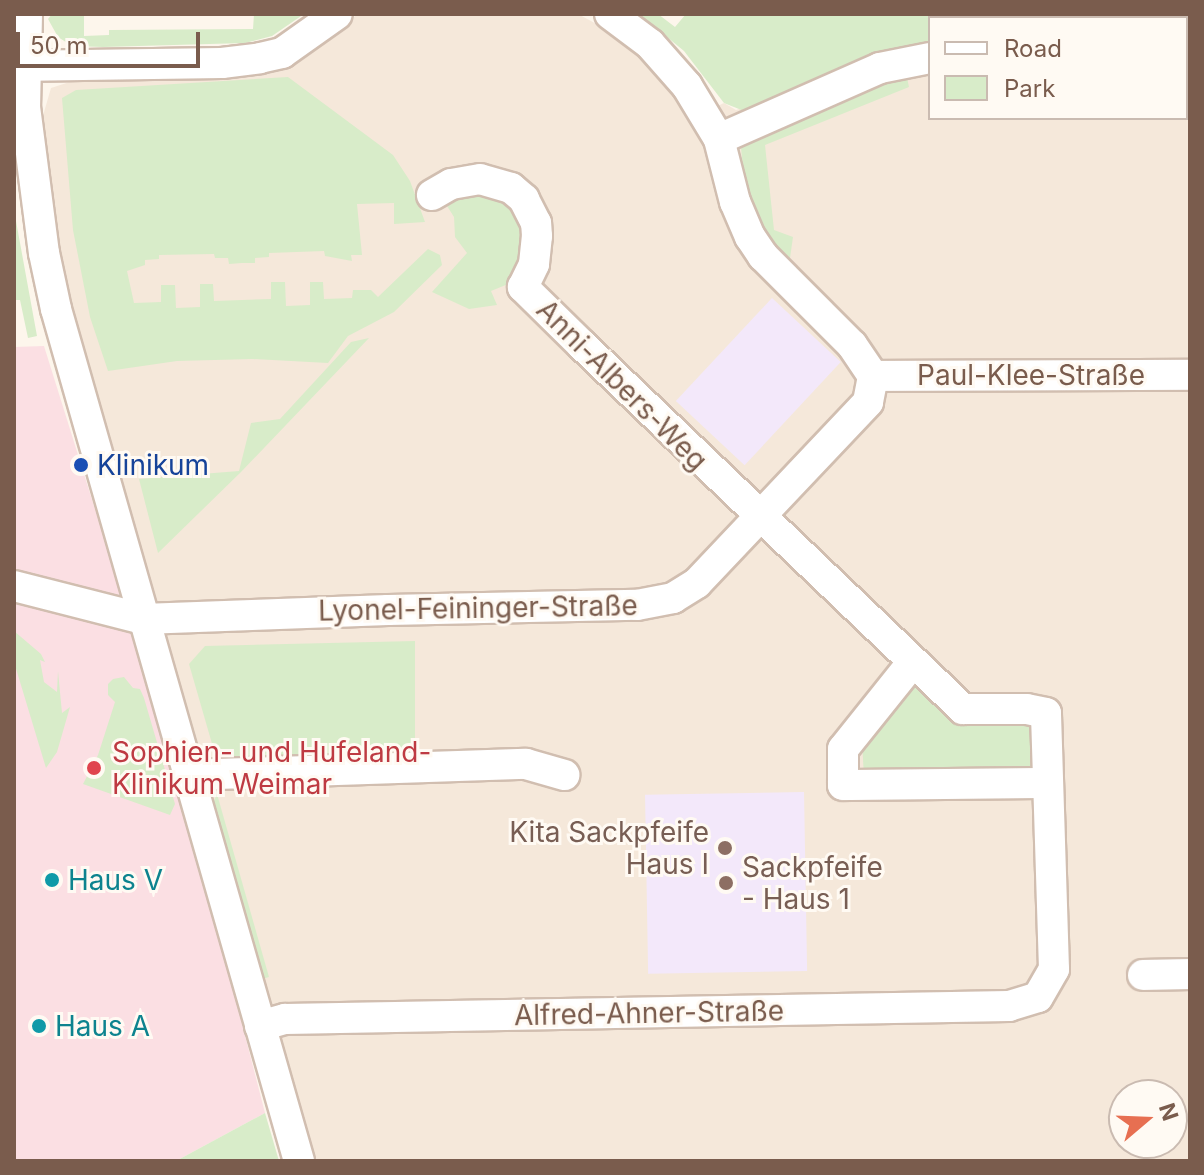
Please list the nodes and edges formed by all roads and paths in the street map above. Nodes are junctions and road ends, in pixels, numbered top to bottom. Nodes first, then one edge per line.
1 (27, 14) edge
2 (337, 14) edge
3 (610, 14) edge
4 (928, 58) edge
5 (19, 66) edge
6 (719, 139) junction
7 (432, 195) dead end
8 (1190, 375) edge
9 (873, 376) junction
10 (759, 517) junction
11 (14, 586) edge
12 (143, 619) junction
13 (912, 663) junction
14 (187, 775) junction
15 (564, 775) dead end
16 (1048, 783) junction
17 (1190, 974) edge
18 (1143, 975) dead end
19 (260, 1026) junction
20 (299, 1161) edge

1 - 5 street
2 - 5 street
3 - 6 street
4 - 6 street
5 - 12 street
6 - 9 street
7 - 10 street, Anni-Albers-Weg
8 - 9 street, Paul-Klee-Straße
9 - 10 street, Lyonel-Feininger-Straße
10 - 12 street, Lyonel-Feininger-Straße
10 - 13 street
11 - 12 street, Lyonel-Feininger-Straße
12 - 14 street
13 - 16 street
13 - 16 street
14 - 15 street
14 - 19 street
16 - 19 street, Alfred-Ahner-Straße
17 - 18 street
19 - 20 street

